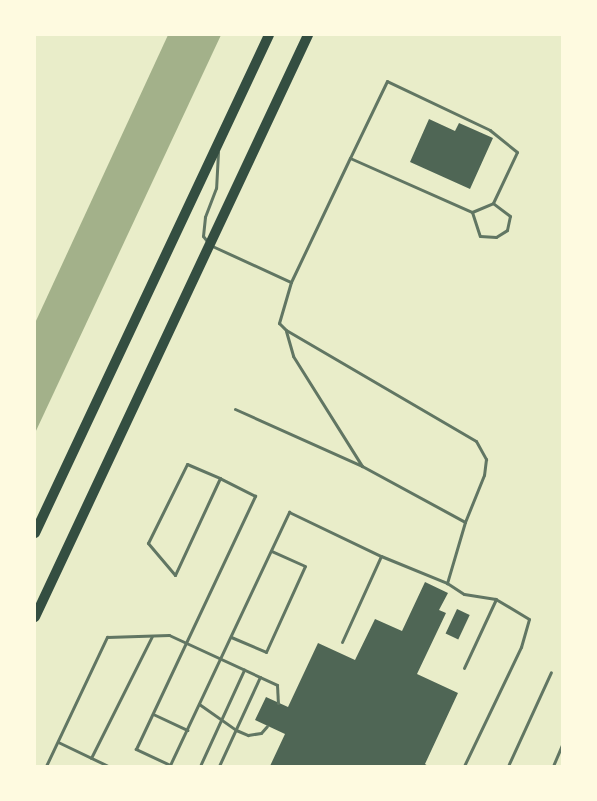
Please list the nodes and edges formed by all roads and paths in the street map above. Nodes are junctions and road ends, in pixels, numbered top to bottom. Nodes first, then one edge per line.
1 (270, 35) edge
2 (308, 35) edge
3 (218, 147) junction
4 (350, 158) junction
5 (493, 203) junction
6 (472, 212) junction
7 (210, 245) junction
8 (291, 282) junction
9 (286, 330) junction
10 (235, 409) dead end
11 (362, 466) junction
12 (220, 478) junction
13 (465, 522) junction
14 (35, 533) edge
15 (271, 551) junction
16 (381, 556) junction
17 (447, 583) junction
18 (496, 599) junction
19 (35, 617) edge
20 (152, 636) junction
21 (231, 637) junction
22 (342, 642) dead end
23 (187, 644) junction
24 (221, 659) junction
25 (464, 668) dead end
26 (244, 670) junction
27 (552, 672) dead end
28 (260, 677) junction
29 (278, 703) dead end
30 (199, 704) junction
31 (153, 714) junction
32 (221, 720) junction
33 (267, 726) dead end
34 (186, 730) junction
35 (236, 730) junction
36 (58, 742) junction
37 (562, 746) edge
38 (91, 758) junction
39 (46, 766) edge
40 (108, 766) edge
41 (170, 766) edge
42 (200, 766) edge
43 (219, 766) edge
44 (464, 766) edge
45 (508, 766) edge
46 (552, 766) edge

1 - 3 highway
2 - 7 highway
3 - 7 lane
3 - 14 highway
4 - 5 lane
4 - 6 lane
4 - 8 lane
5 - 6 lane
5 - 6 lane
7 - 8 lane
7 - 19 highway
8 - 9 lane
9 - 11 lane
9 - 13 lane
10 - 11 lane
11 - 13 lane
12 - 12 lane
12 - 23 lane
13 - 17 lane
15 - 16 lane
15 - 21 lane
15 - 21 lane
16 - 17 lane
16 - 22 lane
17 - 18 lane
18 - 25 lane
18 - 44 lane
20 - 23 lane
20 - 36 lane
20 - 38 lane
21 - 24 lane
23 - 24 lane
23 - 31 lane
24 - 26 lane
24 - 30 lane
26 - 28 lane
26 - 32 lane
27 - 45 lane
28 - 29 lane
28 - 35 lane
30 - 32 lane
30 - 34 lane
31 - 34 lane
31 - 41 lane
32 - 35 lane
32 - 42 lane
33 - 35 lane
34 - 41 lane
35 - 43 lane
36 - 38 lane
36 - 39 lane
37 - 46 lane
38 - 40 lane

